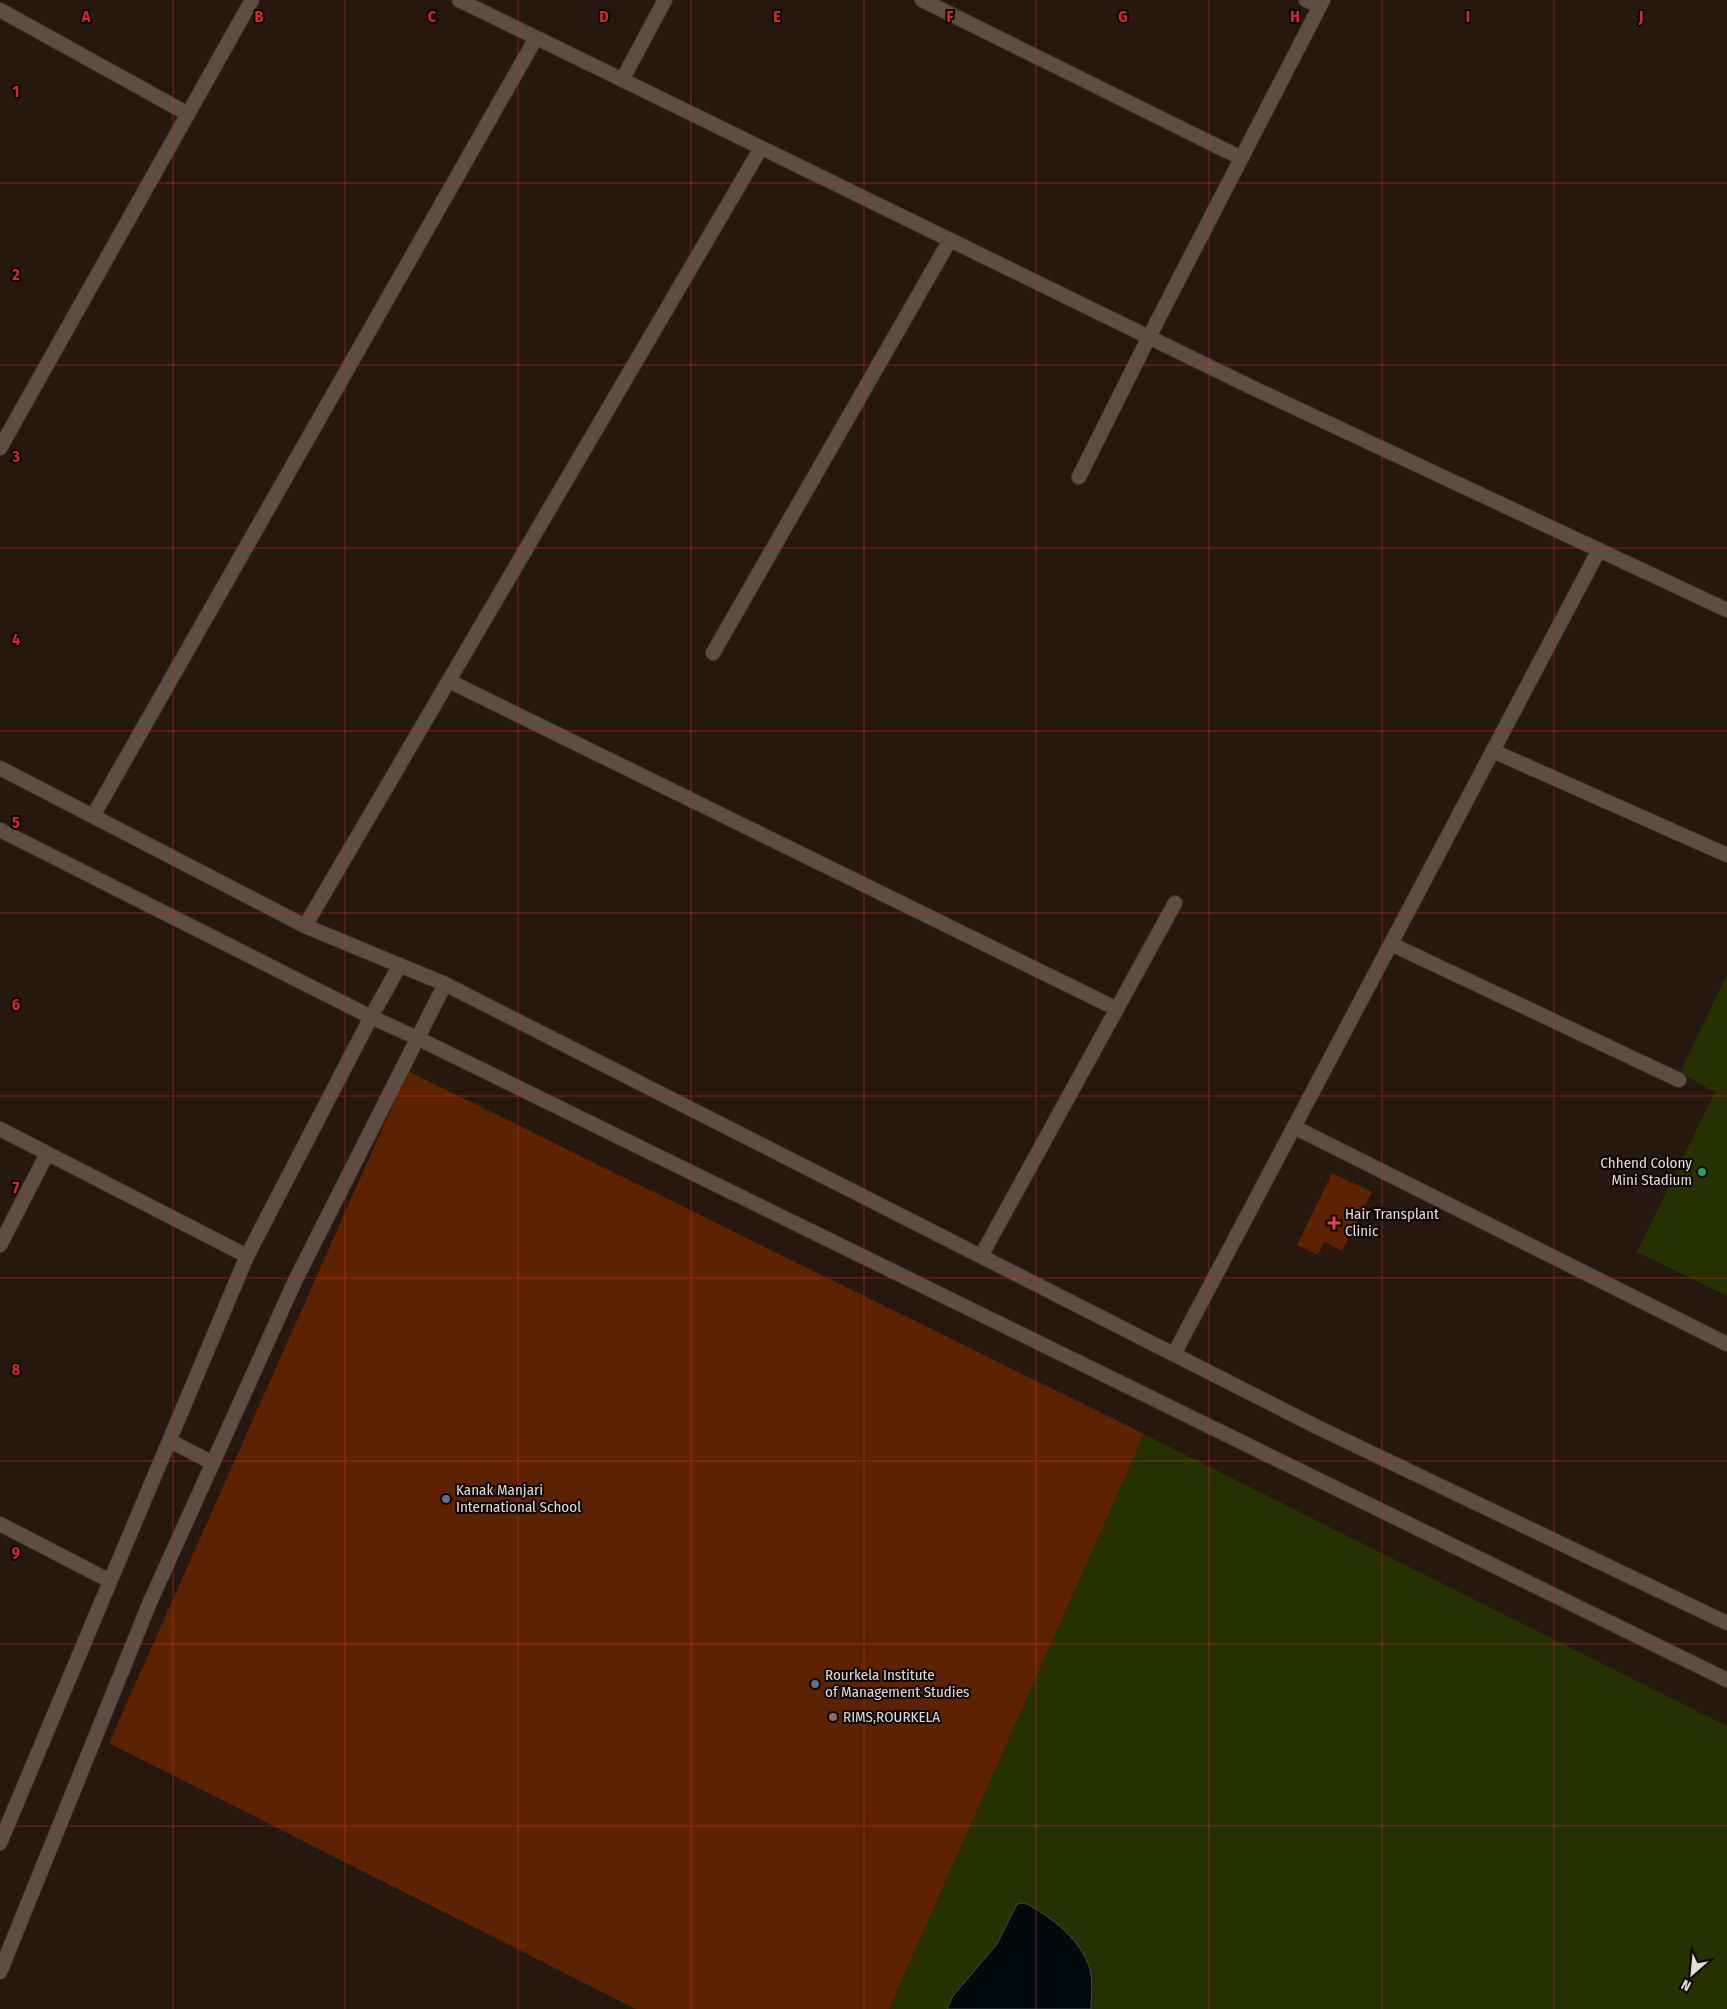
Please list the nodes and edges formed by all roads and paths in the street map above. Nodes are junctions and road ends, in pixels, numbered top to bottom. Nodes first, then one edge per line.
1 (252, 0) edge
2 (459, 0) edge
3 (665, 0) edge
4 (922, 0) edge
5 (1306, 0) edge
6 (1321, 3) edge
7 (2, 15) edge
8 (536, 38) junction
9 (622, 80) junction
10 (188, 114) junction
11 (761, 148) junction
12 (1241, 158) junction
13 (950, 240) junction
14 (1149, 337) junction
15 (0, 448) edge
16 (1080, 477) dead end
17 (1599, 550) junction
18 (1727, 610) edge
19 (714, 653) dead end
20 (449, 680) junction
21 (1493, 751) junction
22 (0, 768) edge
23 (93, 816) junction
24 (0, 830) edge
25 (1727, 855) edge
26 (1175, 903) dead end
27 (305, 926) junction
28 (1391, 944) junction
29 (400, 965) junction
30 (445, 984) junction
31 (1117, 1009) junction
32 (371, 1018) junction
33 (417, 1038) junction
34 (1679, 1080) dead end
35 (1294, 1127) junction
36 (0, 1129) edge
37 (47, 1154) junction
38 (0, 1245) edge
39 (247, 1256) junction
40 (982, 1256) junction
41 (1727, 1344) edge
42 (1174, 1354) junction
43 (170, 1441) junction
44 (213, 1463) junction
45 (0, 1524) edge
46 (110, 1581) junction
47 (1727, 1623) edge
48 (1727, 1680) edge
49 (0, 1843) edge
50 (0, 1972) edge

1 - 10 street
2 - 8 street
3 - 9 street
4 - 12 street
5 - 6 street
6 - 12 street
7 - 10 street
8 - 9 street
8 - 23 street
9 - 11 street
10 - 15 street
11 - 13 street
11 - 20 street
12 - 14 street
13 - 14 street
13 - 19 street
14 - 16 street
14 - 17 street
17 - 18 street
17 - 21 street
20 - 27 street
20 - 31 street
21 - 25 street
21 - 28 street
22 - 23 street
23 - 27 street
24 - 32 street
26 - 31 street
27 - 29 street
28 - 34 street
28 - 35 street
29 - 30 street
29 - 32 street
30 - 33 street
30 - 40 street
31 - 40 street
32 - 33 street
32 - 39 street
33 - 44 street
33 - 48 street
35 - 41 street
35 - 42 street
36 - 37 street
37 - 38 street
37 - 39 street
39 - 43 street
40 - 42 street
42 - 47 street
43 - 44 street
43 - 46 street
44 - 50 street
45 - 46 street
46 - 49 street

